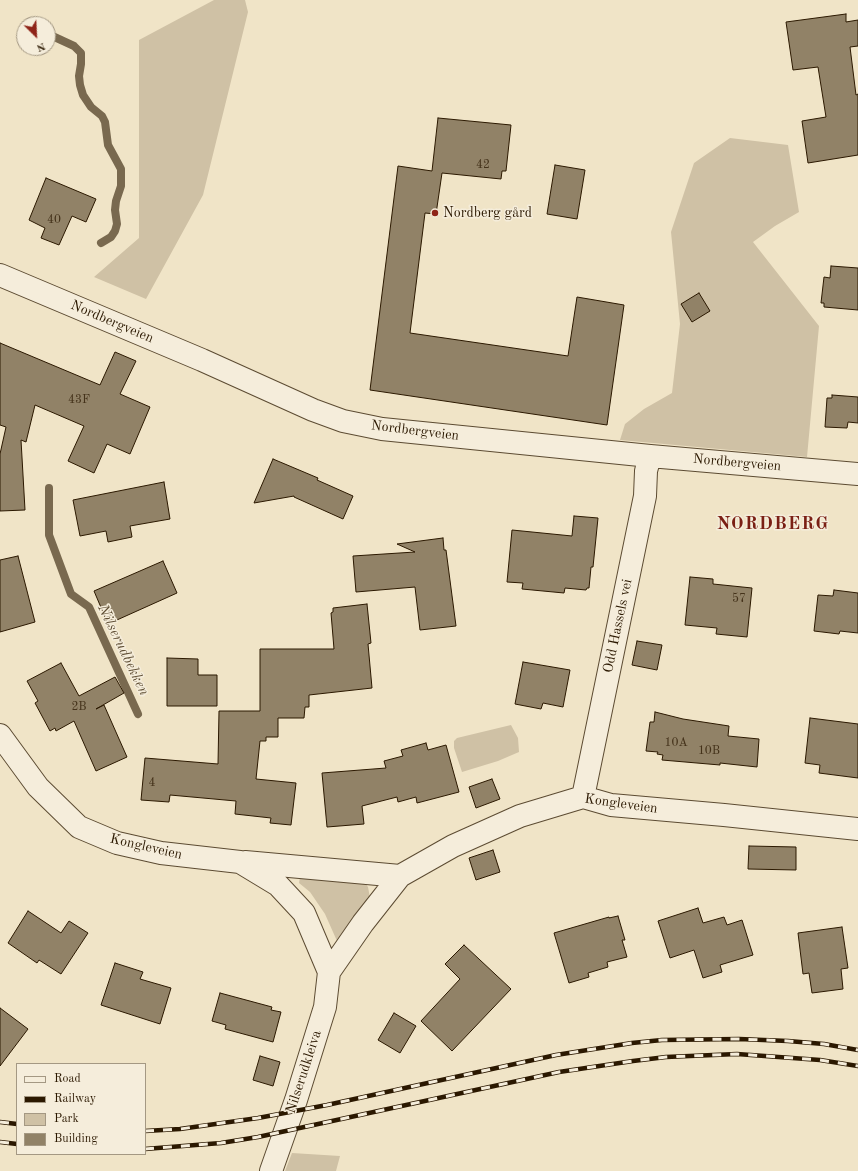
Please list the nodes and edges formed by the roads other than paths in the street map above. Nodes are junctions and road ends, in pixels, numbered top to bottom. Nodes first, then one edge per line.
1 (0, 275) edge
2 (650, 456) junction
3 (858, 474) edge
4 (0, 735) edge
5 (583, 797) junction
6 (858, 829) edge
7 (240, 862) junction
8 (400, 876) junction
9 (329, 972) junction
10 (271, 1171) edge

1 - 2 street, Nordbergveien
2 - 3 street, Nordbergveien
2 - 5 street, Odd Hassels vei
4 - 7 street, Kongleveien
5 - 6 street, Kongleveien
5 - 8 street, Kongleveien
7 - 8 street, Kongleveien
7 - 9 street, Kongleveien
8 - 9 street, Kongleveien
9 - 10 street, Nilserudkleiva

